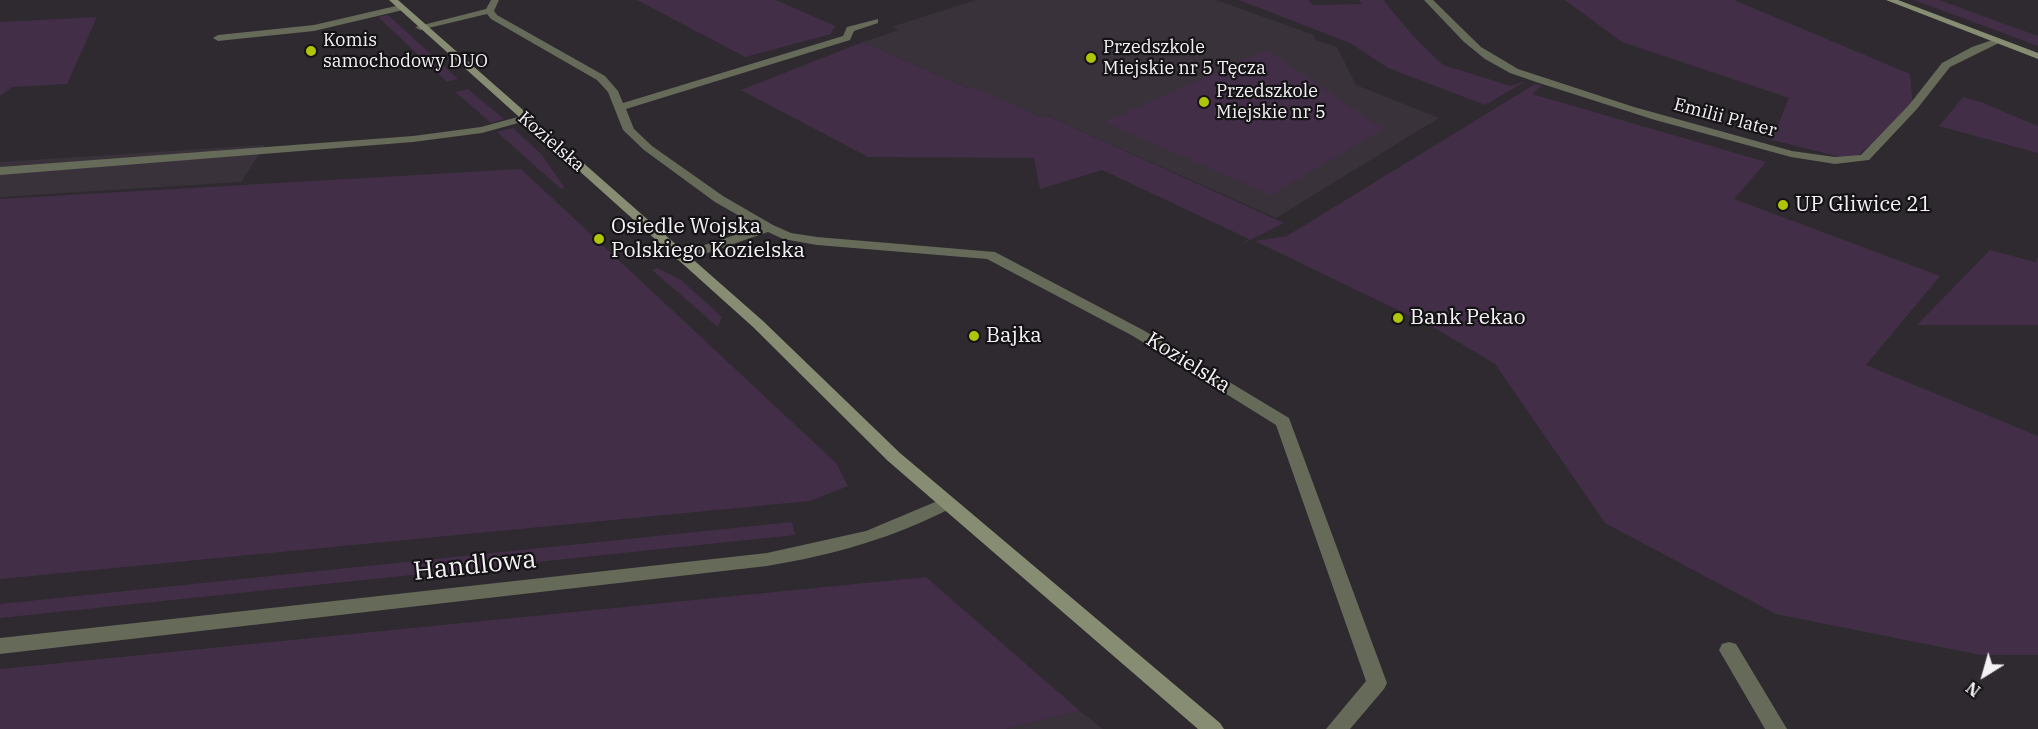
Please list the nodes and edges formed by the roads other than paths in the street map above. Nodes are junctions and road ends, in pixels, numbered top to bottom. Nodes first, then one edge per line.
1 (495, 0) edge
2 (1428, 0) edge
3 (1890, 0) edge
4 (396, 4) edge
5 (489, 11) junction
6 (875, 21) dead end
7 (420, 27) junction
8 (218, 38) dead end
9 (1998, 41) junction
10 (2038, 56) edge
11 (618, 108) junction
12 (525, 118) junction
13 (0, 171) edge
14 (768, 228) junction
15 (682, 257) junction
16 (947, 503) junction
17 (0, 646) edge
18 (1729, 650) dead end
19 (1214, 729) edge
20 (1336, 729) edge
21 (1776, 729) edge

1 - 5 street
2 - 9 street, Emilii Plater
3 - 9 street
4 - 7 street, Kozielska
4 - 8 street
5 - 7 street
5 - 11 street, Kozielska
6 - 11 street
7 - 12 street, Kozielska
9 - 10 street
11 - 14 street, Kozielska
12 - 13 street
12 - 15 street, Kozielska
14 - 15 street
14 - 20 street, Kozielska
15 - 16 street, Kozielska
16 - 17 street, Handlowa
16 - 19 street, Kozielska
18 - 21 street

